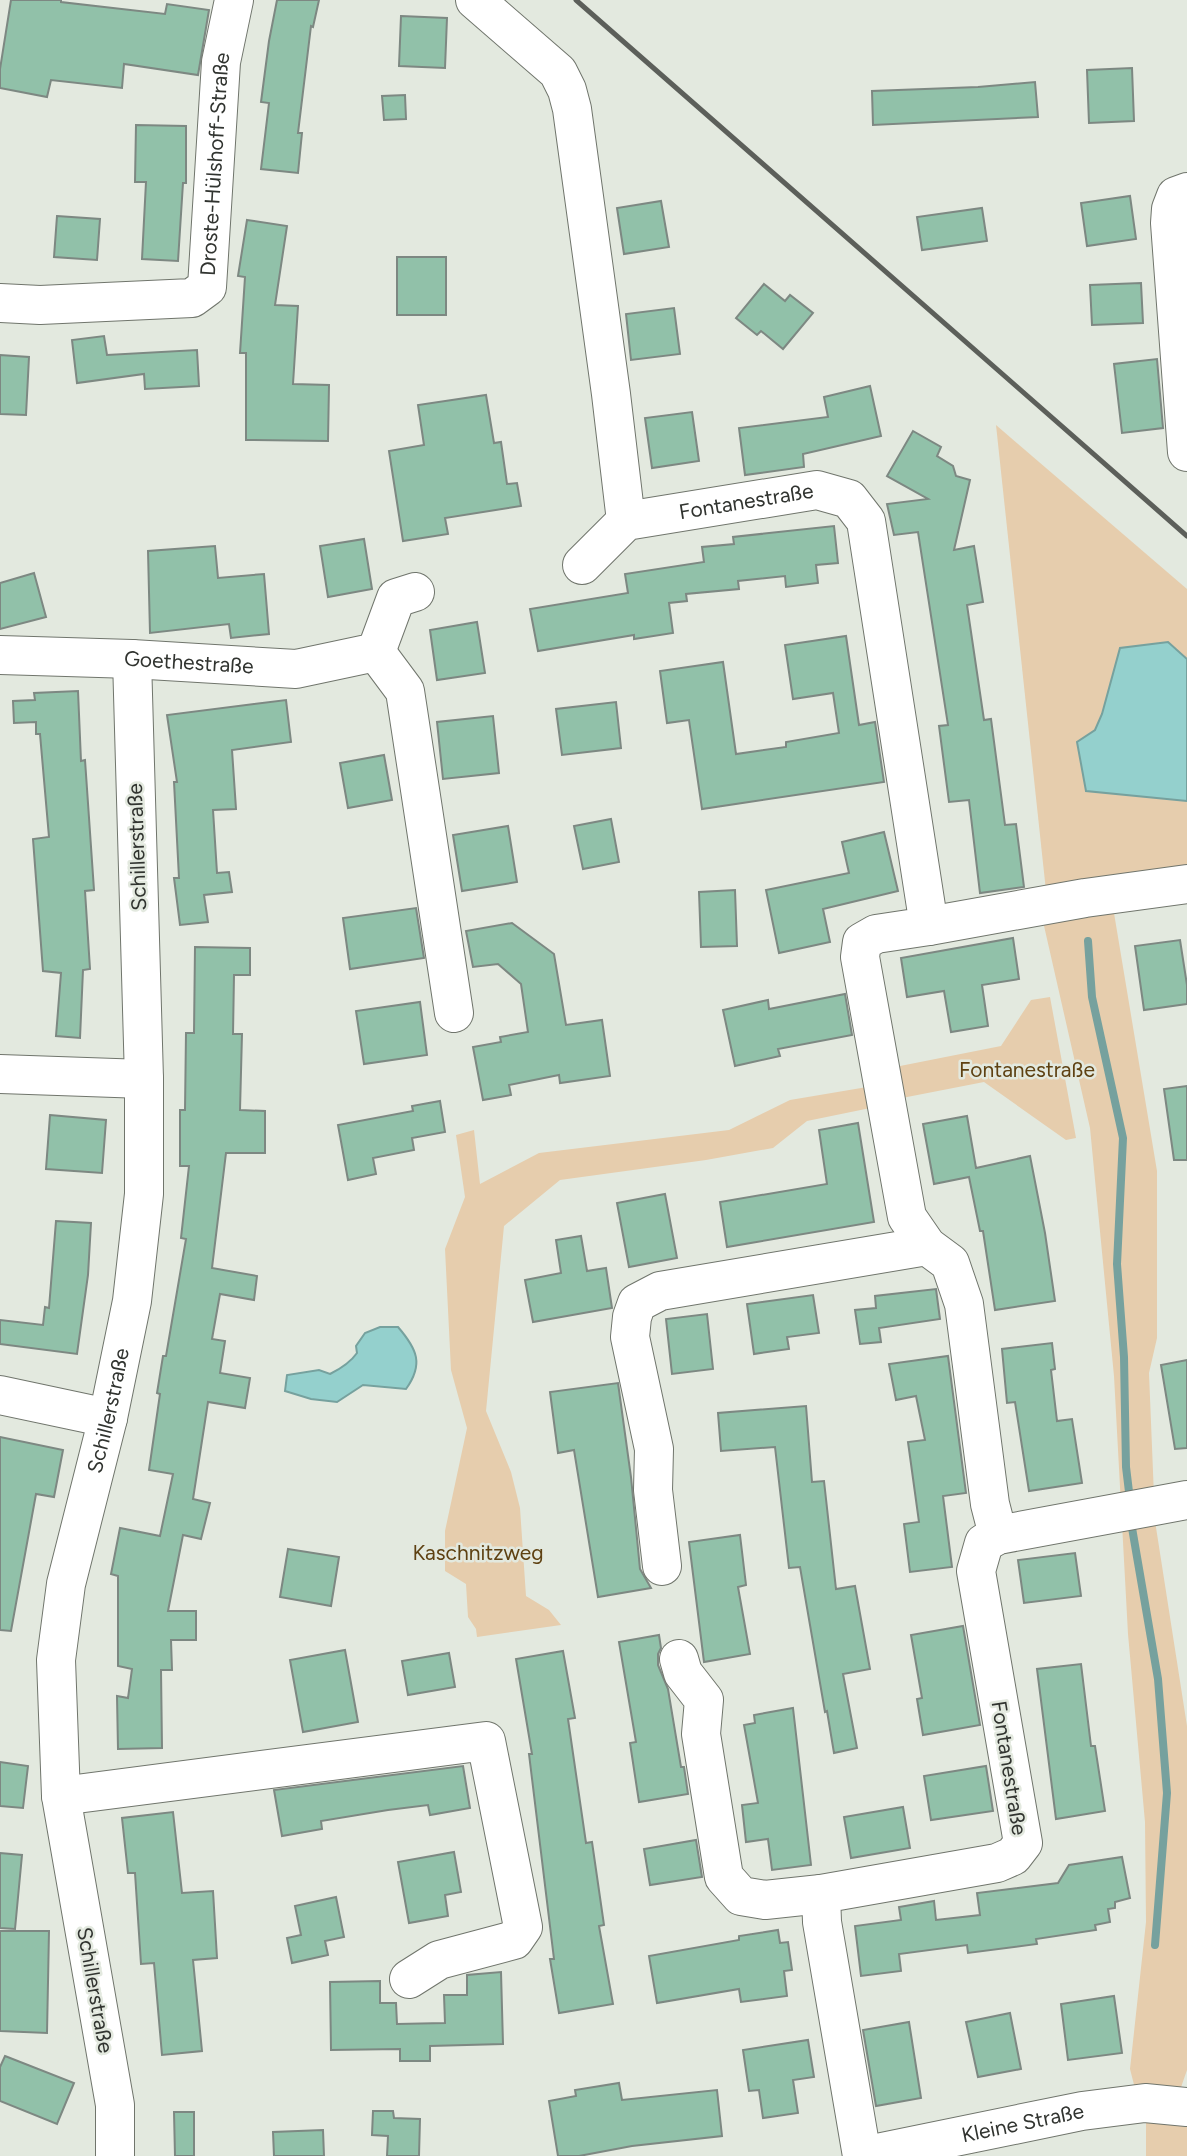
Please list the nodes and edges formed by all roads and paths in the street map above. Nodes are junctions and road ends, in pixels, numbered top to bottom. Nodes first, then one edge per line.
1 (234, 0) edge
2 (475, 0) edge
3 (1187, 192) edge
4 (0, 303) edge
5 (1187, 452) edge
6 (626, 521) junction
7 (582, 565) dead end
8 (415, 592) dead end
9 (376, 652) junction
10 (0, 655) edge
11 (132, 659) junction
12 (1187, 884) edge
13 (929, 926) junction
14 (454, 1013) dead end
15 (0, 1074) edge
16 (144, 1079) junction
17 (927, 1246) junction
18 (0, 1395) edge
19 (108, 1418) junction
20 (1187, 1500) edge
21 (998, 1535) junction
22 (662, 1566) dead end
23 (679, 1659) dead end
24 (61, 1796) junction
25 (821, 1894) junction
26 (409, 1979) dead end
27 (1187, 2107) edge
28 (998, 2142) edge
29 (115, 2156) edge
30 (862, 2156) edge

1 - 4 street, Droste-Hülshoff-Straße
2 - 6 street
3 - 5 street
6 - 7 street
6 - 13 street, Fontanestraße
8 - 9 street
9 - 11 street, Goethestraße
9 - 14 street
10 - 11 street, Goethestraße
11 - 16 street, Schillerstraße
12 - 13 street
13 - 17 street
15 - 16 street
16 - 19 street, Schillerstraße
17 - 21 street
17 - 22 street
18 - 19 street
19 - 24 street, Schillerstraße
20 - 21 street
21 - 25 street, Fontanestraße
23 - 25 street, Fontanestraße
24 - 26 street
24 - 29 street, Schillerstraße
25 - 30 street
27 - 28 street, Kleine Straße
28 - 30 street, Kleine Straße

